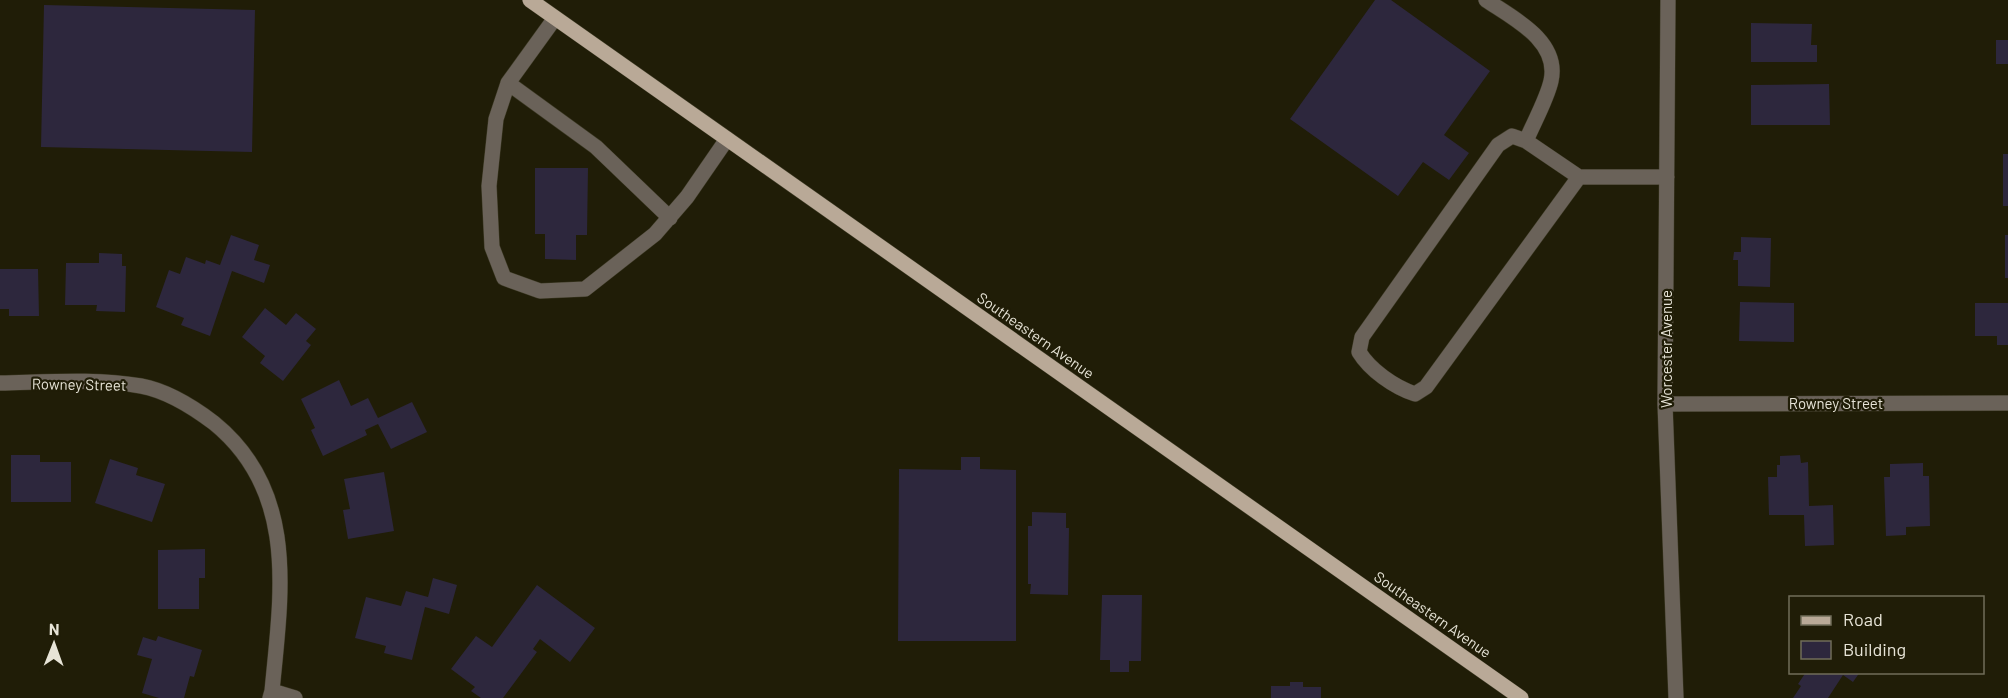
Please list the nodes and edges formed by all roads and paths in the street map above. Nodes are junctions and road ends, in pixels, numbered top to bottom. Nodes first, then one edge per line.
1 (530, 0) edge
2 (1486, 0) edge
3 (1668, 0) edge
4 (555, 18) junction
5 (508, 83) junction
6 (727, 139) junction
7 (1526, 141) junction
8 (1580, 177) junction
9 (1667, 177) junction
10 (669, 218) junction
11 (0, 383) edge
12 (2008, 403) edge
13 (1665, 404) junction
14 (271, 694) edge
15 (295, 698) edge
16 (1521, 698) edge
17 (1676, 698) edge

1 - 4 main road, Southeastern Avenue
2 - 7 street
3 - 9 street, Worcester Avenue
4 - 5 street
4 - 6 main road, Southeastern Avenue
5 - 10 street
5 - 10 street
6 - 10 street
6 - 16 main road, Southeastern Avenue
7 - 8 street
7 - 8 street
8 - 9 street
9 - 13 street, Worcester Avenue
11 - 14 street, Rowney Street
12 - 13 street, Rowney Street
13 - 17 street, Worcester Avenue
14 - 15 street

